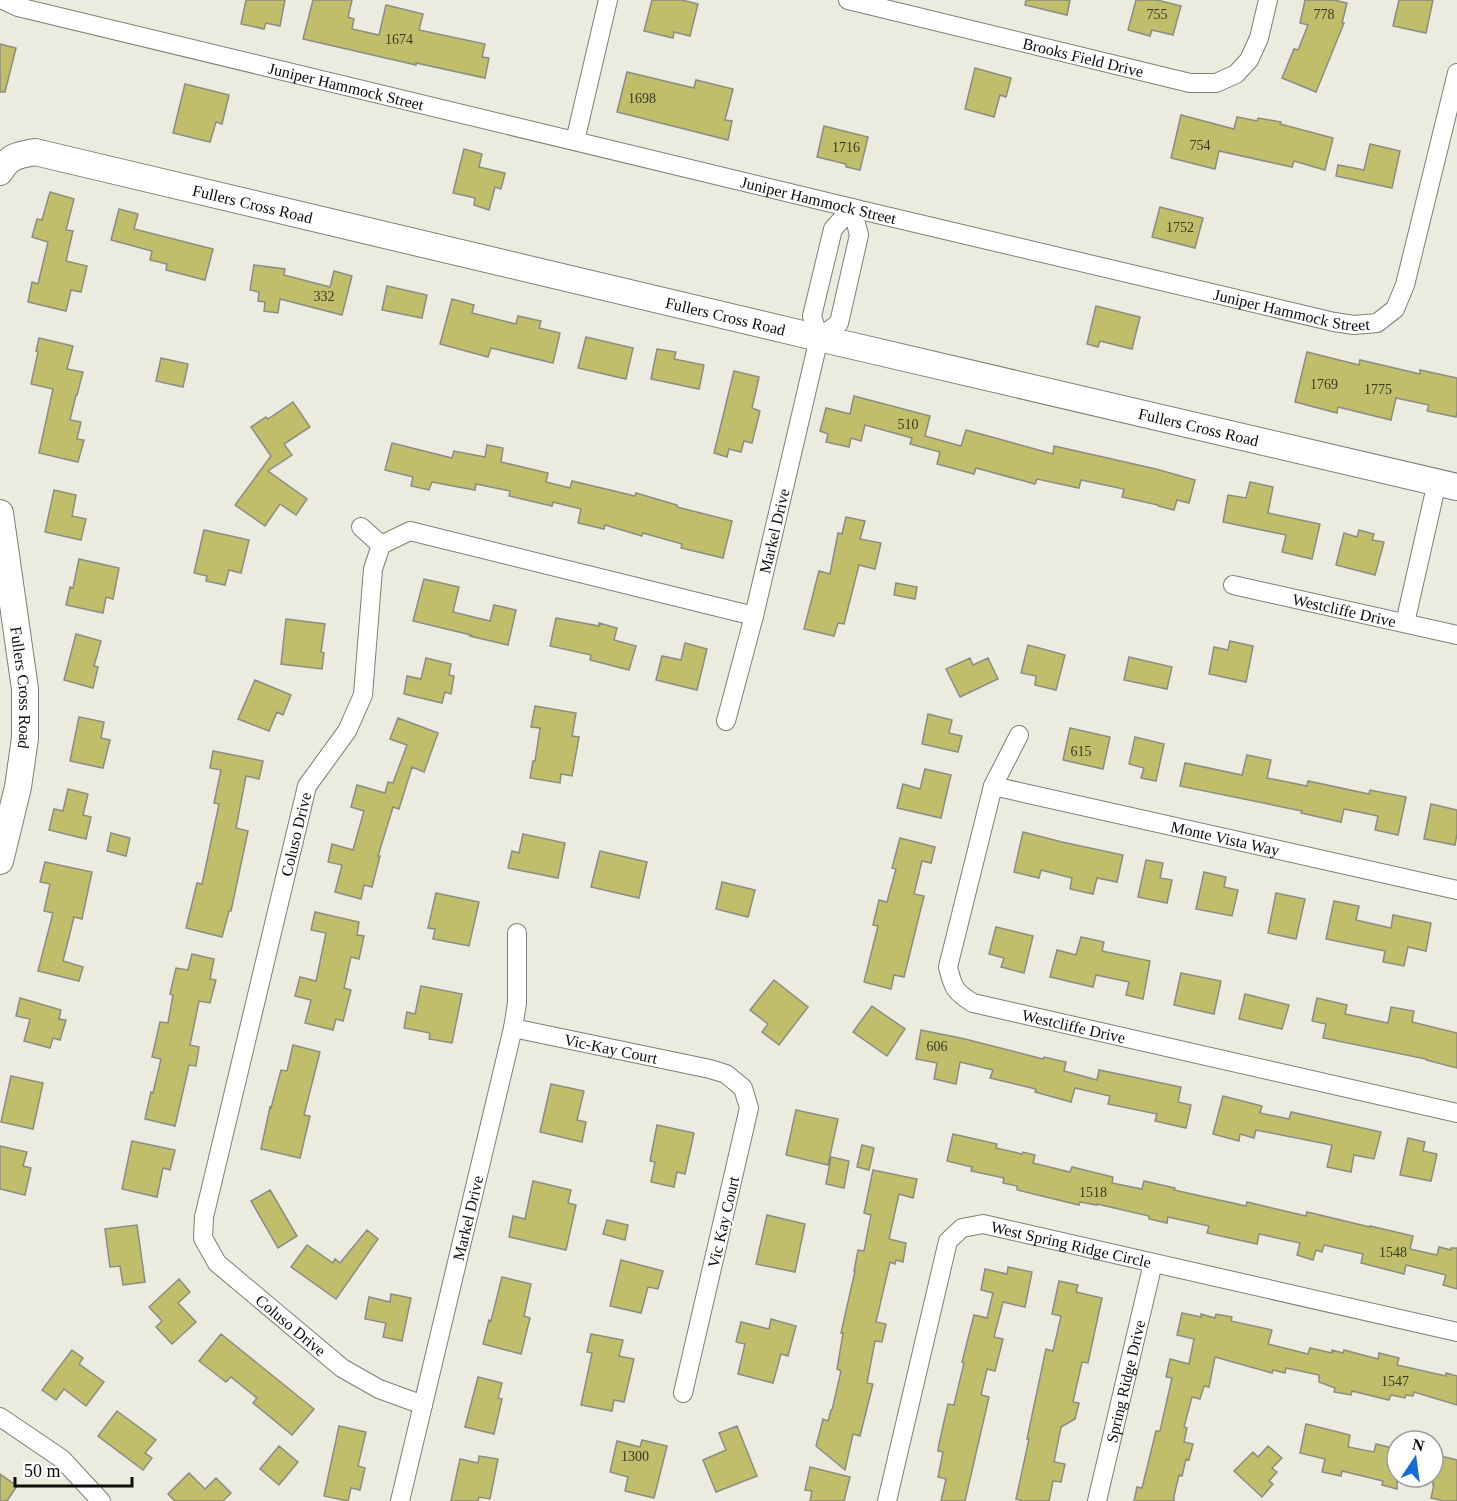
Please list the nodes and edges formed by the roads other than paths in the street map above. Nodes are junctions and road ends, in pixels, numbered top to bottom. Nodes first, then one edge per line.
1 (3, 0) edge
2 (608, 0) edge
3 (848, 0) edge
4 (1268, 0) edge
5 (1457, 73) edge
6 (575, 141) junction
7 (0, 172) edge
8 (852, 208) junction
9 (819, 338) junction
10 (1447, 484) edge
11 (0, 513) edge
12 (361, 527) dead end
13 (381, 545) junction
14 (1233, 585) dead end
15 (754, 616) junction
16 (1405, 623) junction
17 (1457, 635) edge
18 (726, 721) dead end
19 (1019, 735) dead end
20 (993, 786) junction
21 (0, 861) edge
22 (1457, 890) edge
23 (517, 933) dead end
24 (513, 1028) junction
25 (710, 1069) joint
26 (1457, 1113) edge
27 (1153, 1263) junction
28 (1457, 1332) edge
29 (683, 1394) dead end
30 (423, 1405) junction
31 (0, 1416) edge
32 (101, 1501) edge
33 (400, 1501) edge
34 (887, 1501) edge
35 (1097, 1501) edge

1 - 6 street, Juniper Hammock Street
2 - 6 street
3 - 4 street, Brooks Field Drive
5 - 8 street, Juniper Hammock Street
6 - 8 street, Juniper Hammock Street
7 - 9 street, Fullers Cross Road
8 - 9 street
8 - 9 street
9 - 10 street, Fullers Cross Road
9 - 15 street, Markel Drive
10 - 16 street
11 - 21 street, Fullers Cross Road
12 - 13 street
13 - 15 street
13 - 30 street, Coluso Drive
14 - 16 street, Westcliffe Drive
15 - 18 street, Markel Drive
16 - 17 street, Westcliffe Drive
19 - 20 street, Westcliffe Drive
20 - 22 street, Monte Vista Way
20 - 26 street, Westcliffe Drive
23 - 24 street, Markel Drive
24 - 25 street, Vic-Kay Court
24 - 30 street, Markel Drive
25 - 29 street, Vic Kay Court
27 - 28 street, West Spring Ridge Circle
27 - 34 street, West Spring Ridge Circle
27 - 35 street, Spring Ridge Drive
30 - 33 street, Markel Drive
31 - 32 street

